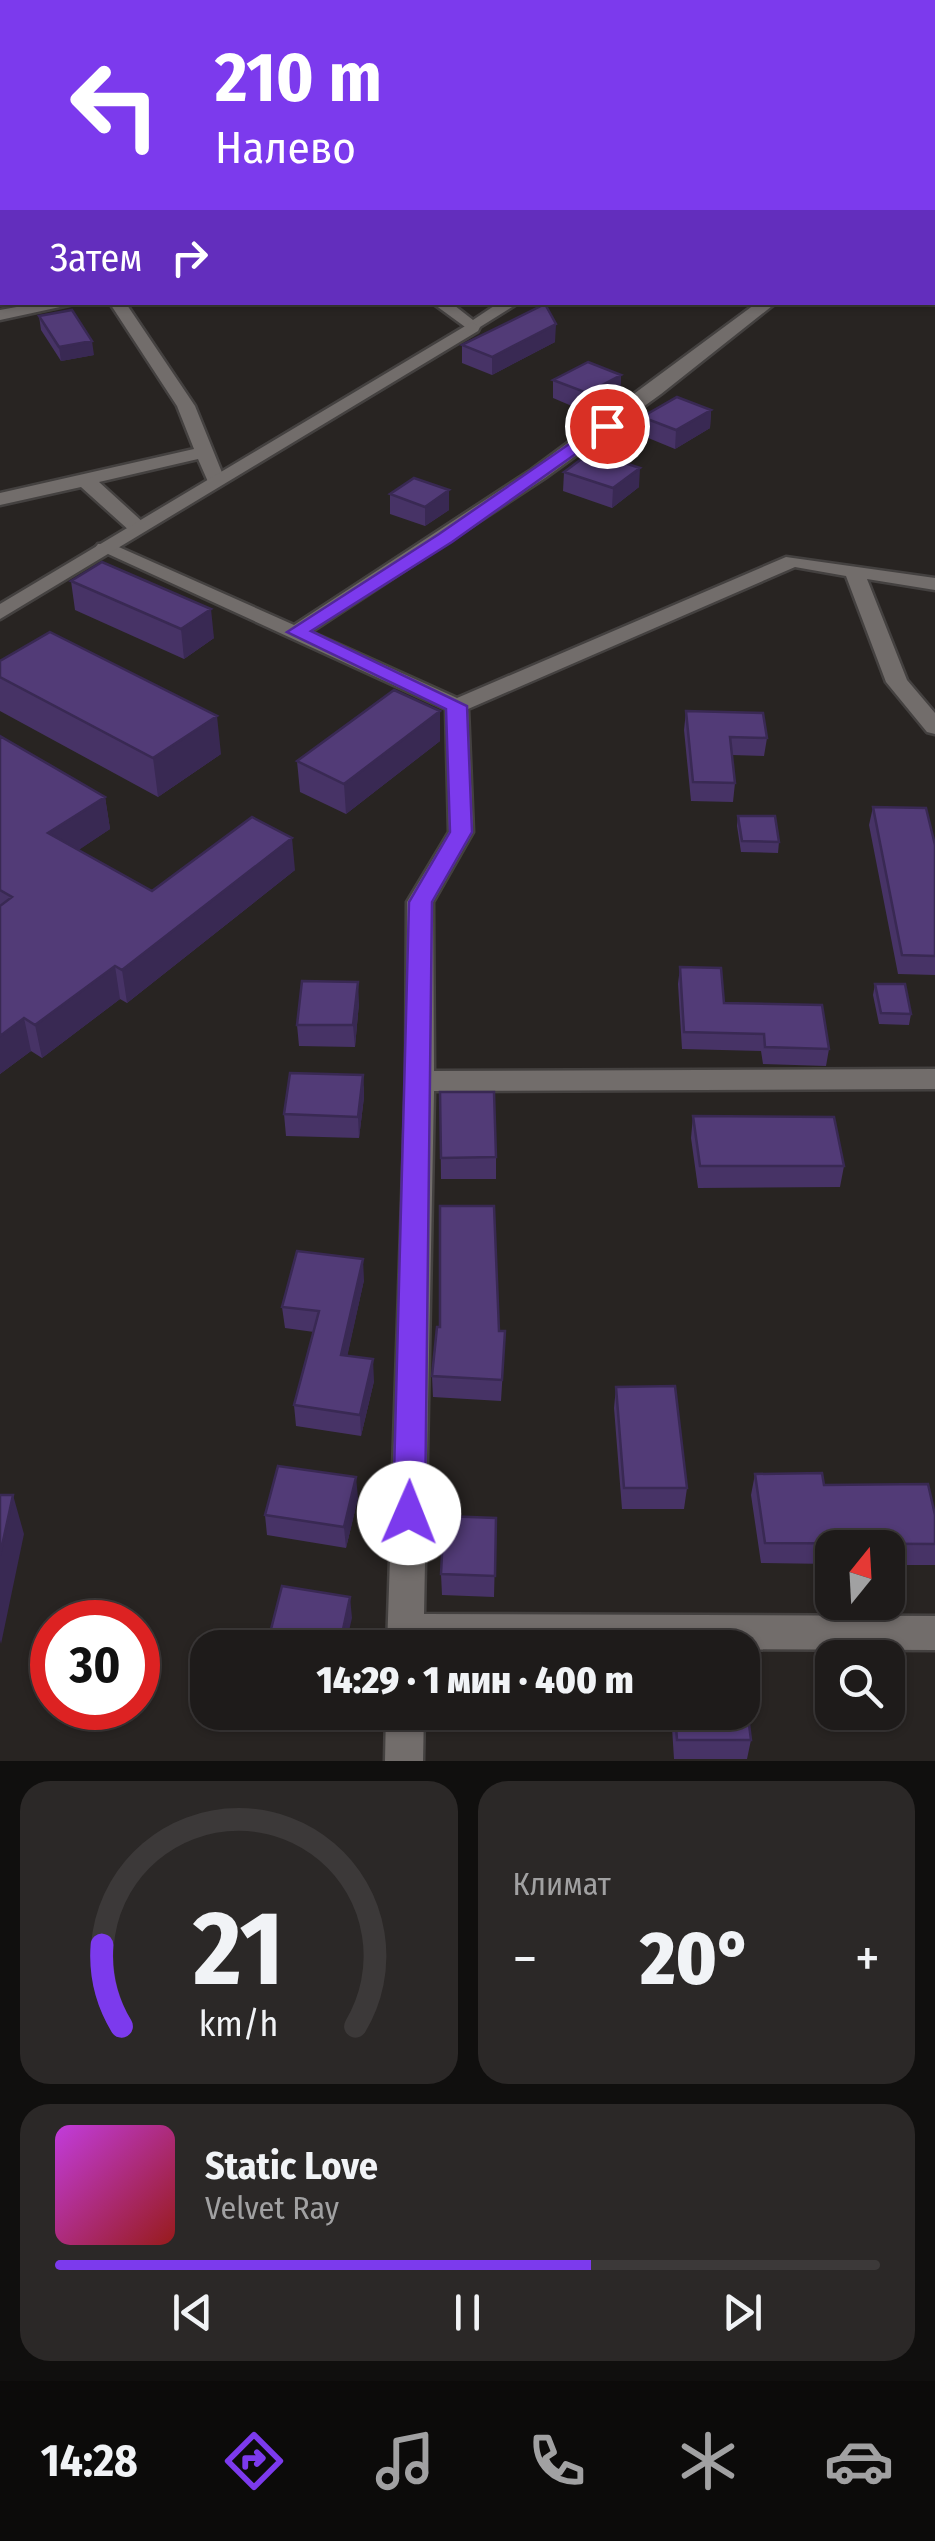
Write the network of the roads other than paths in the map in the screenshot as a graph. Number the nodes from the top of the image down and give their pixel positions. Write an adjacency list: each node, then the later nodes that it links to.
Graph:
1 (58, 305): 6 (street)
2 (119, 305): 8 (street)
3 (443, 305): 7 (street)
4 (507, 305): 7 (street)
5 (766, 305): 17 (street)
6 (0, 315)
7 (472, 327): 10 (street)
8 (204, 452): 9 (street); 10 (street)
9 (85, 480): 11 (street); 12 (street)
10 (216, 480): 12 (street)
11 (0, 500)
12 (138, 528): 13 (street)
13 (105, 548): 16 (street); 17 (street)
14 (854, 571): 15 (street); 18 (street); 19 (street)
15 (935, 584)
16 (0, 613)
17 (296, 632): 18 (street)
18 (456, 706): 21 (street)
19 (935, 727)
20 (935, 1079): 21 (street)
21 (420, 1081): 22 (street)
22 (406, 1630)
23 (935, 1633): 24 (street)
24 (760, 1635)
25 (405, 1730): 26 (street)
26 (404, 1761)

